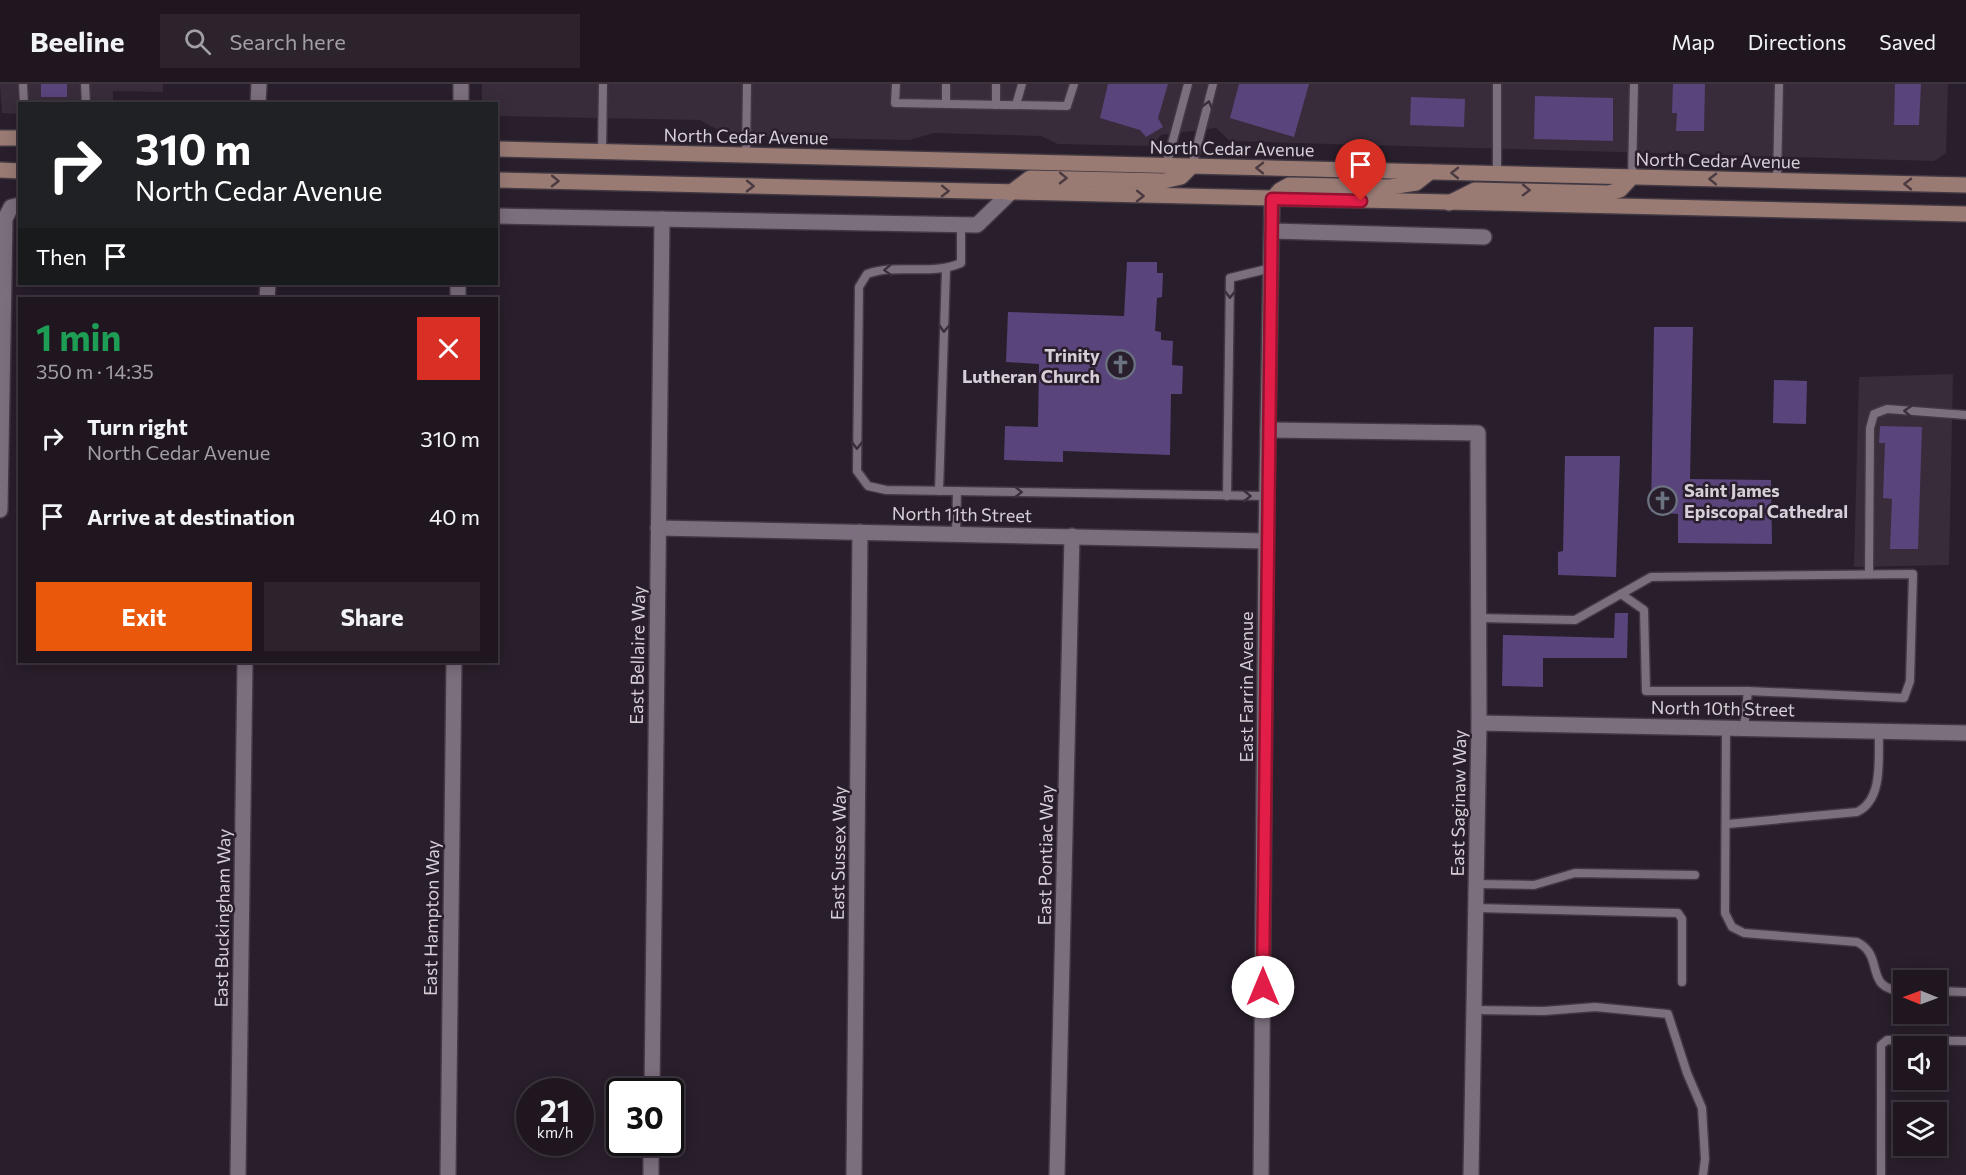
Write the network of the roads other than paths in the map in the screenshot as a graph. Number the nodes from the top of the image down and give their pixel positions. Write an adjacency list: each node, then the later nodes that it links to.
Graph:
1 (23, 84): 17 (lane)
2 (85, 84): 18 (lane)
3 (259, 84): 19 (street)
4 (461, 84): 20 (street)
5 (603, 84): 27 (lane)
6 (747, 84): 28 (lane)
7 (896, 84): 21 (lane)
8 (946, 84): 21 (lane)
9 (996, 84): 22 (lane)
10 (1022, 84): 23 (lane)
11 (1074, 84): 23 (lane)
12 (1188, 84): 29 (lane)
13 (1213, 84): 30 (lane, one-way to 13)
14 (1497, 84): 34 (lane)
15 (1634, 84): 35 (lane)
16 (1779, 84): 37 (lane)
17 (24, 102)
18 (86, 102)
19 (258, 102)
20 (461, 102)
21 (946, 104): 22 (lane)
22 (996, 105): 23 (lane)
23 (1016, 105)
24 (0, 138): 25 (main road)
25 (18, 138)
26 (498, 149): 27 (main road, North Cedar Avenue)
27 (602, 152): 28 (main road, North Cedar Avenue)
28 (746, 155): 29 (main road, North Cedar Avenue)
29 (1166, 166): 30 (main road, North Cedar Avenue)
30 (1192, 166): 33 (main road, North Cedar Avenue, one-way to 30); 39 (main road, one-way to 30)
31 (0, 170): 32 (main road)
32 (18, 171)
33 (1430, 172): 34 (main road, North Cedar Avenue, one-way to 33); 40 (main road)
34 (1497, 174): 35 (main road, North Cedar Avenue)
35 (1632, 177): 37 (main road, North Cedar Avenue, one-way to 35); 41 (main road, one-way to 35)
36 (498, 180): 39 (main road, one-way to 39)
37 (1777, 180): 38 (main road, North Cedar Avenue, one-way to 37)
38 (1966, 185)
39 (1010, 193): 40 (main road, one-way to 40); 46 (street)
40 (1272, 199): 41 (main road); 47 (street, East Farrin Avenue)
41 (1449, 203): 43 (main road)
42 (18, 205): 57 (street)
43 (1966, 214)
44 (498, 216): 45 (street)
45 (662, 219): 46 (street); 58 (street, East Bellaire Way)
46 (969, 225): 50 (lane)
47 (1272, 231): 48 (street); 49 (street, East Farrin Avenue)
48 (1484, 237)
49 (1271, 268): 52 (street, East Farrin Avenue); 55 (lane, one-way to 55)
50 (946, 269): 53 (lane, one-way to 53); 53 (lane, one-way to 53)
51 (1966, 415): 63 (lane, one-way to 63)
52 (1268, 430): 56 (street, East Farrin Avenue); 65 (street, East Saginaw Way)
53 (939, 491): 54 (lane)
54 (957, 491): 55 (lane, one-way to 55); 60 (lane)
55 (1227, 496): 56 (lane, one-way to 56)
56 (1267, 496): 62 (street, East Farrin Avenue)
57 (0, 510)
58 (658, 528): 59 (street, North 11th Street); 84 (street, East Bellaire Way)
59 (860, 532): 60 (street, North 11th Street); 89 (street, East Sussex Way)
60 (956, 534): 61 (street, North 11th Street)
61 (1072, 536): 62 (street, North 11th Street); 90 (street, East Pontiac Way)
62 (1266, 541): 91 (street, East Farrin Avenue)
63 (1869, 574): 64 (lane); 68 (lane)
64 (1622, 594): 65 (lane); 68 (lane)
65 (1479, 618): 69 (street, East Saginaw Way)
66 (245, 663): 86 (street, East Buckingham Way)
67 (454, 663): 87 (street, East Hampton Way)
68 (1748, 691): 71 (lane)
69 (1479, 723): 70 (street, North 10th Street); 76 (street, East Saginaw Way)
70 (1726, 728): 71 (street, North 10th Street); 74 (lane)
71 (1743, 728): 72 (street, North 10th Street)
72 (1879, 731): 73 (street, North 10th Street); 74 (lane)
73 (1966, 733)
74 (1728, 824): 79 (lane)
75 (1695, 875): 76 (lane)
76 (1476, 884): 77 (street, East Saginaw Way)
77 (1476, 908): 78 (lane); 82 (street, East Saginaw Way)
78 (1682, 982)
79 (1893, 989)
80 (1947, 991): 81 (lane)
81 (1966, 992)
82 (1474, 1010): 92 (street, East Saginaw Way); 93 (lane)
83 (1966, 1041): 94 (lane)
84 (652, 1078)
85 (651, 1156): 88 (street)
86 (238, 1175)
87 (448, 1175)
88 (651, 1175)
89 (854, 1175)
90 (1057, 1175)
91 (1261, 1175)
92 (1471, 1175)
93 (1703, 1175)
94 (1881, 1175)

